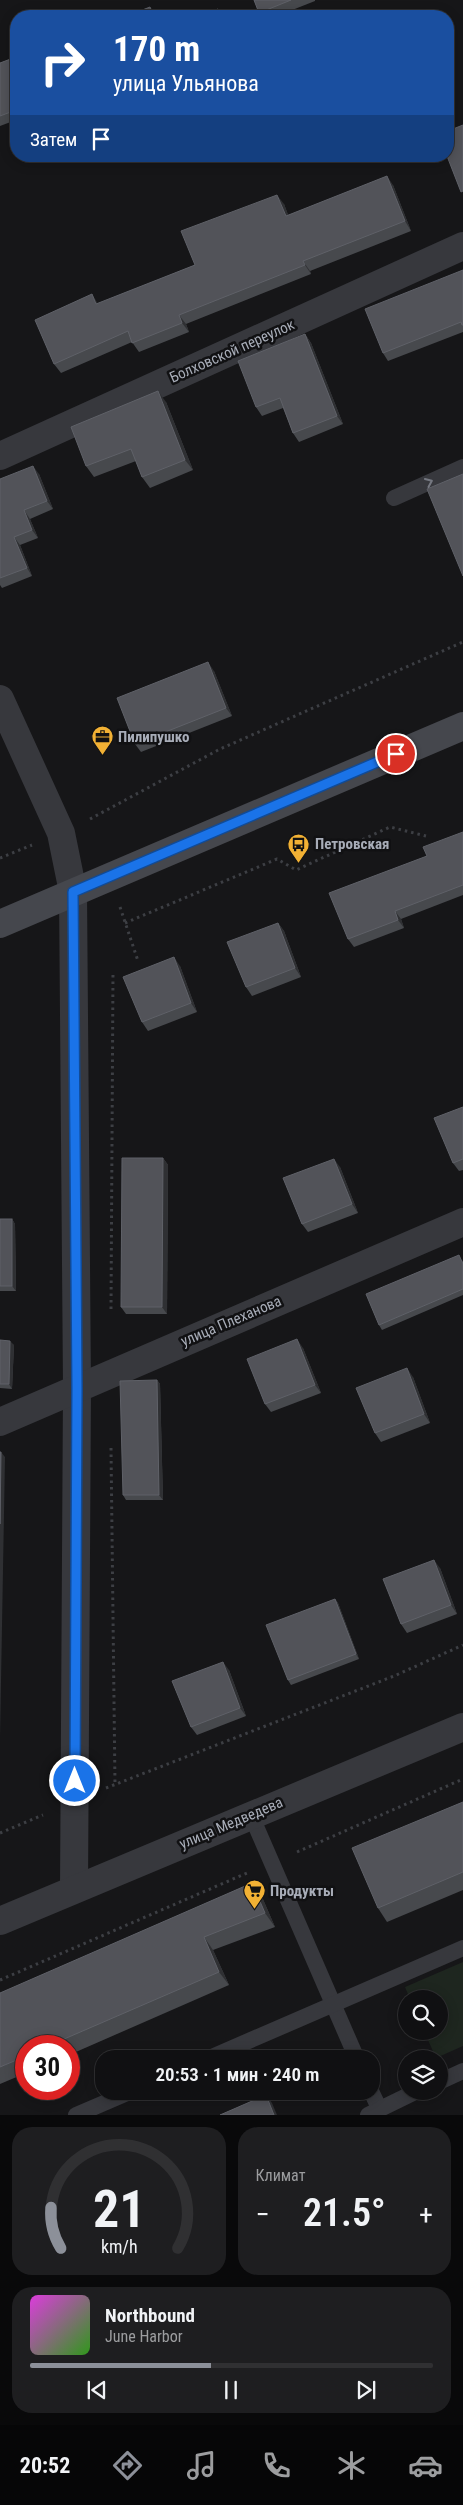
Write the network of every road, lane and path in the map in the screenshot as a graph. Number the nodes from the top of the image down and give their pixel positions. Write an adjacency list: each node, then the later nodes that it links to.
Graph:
1 (463, 246): 2 (street, Болховской переулок)
2 (0, 456)
3 (463, 467): 4 (lane, one-way to 3)
4 (394, 498)
5 (463, 642): 8 (path)
6 (0, 699): 8 (street)
7 (463, 726): 11 (main road)
8 (61, 833): 10 (path); 11 (street)
9 (426, 836): 12 (path)
10 (0, 858)
11 (73, 892): 13 (main road); 15 (street)
12 (125, 923)
13 (0, 924)
14 (463, 1222): 15 (street, улица Плеханова)
15 (77, 1388): 16 (street, улица Плеханова); 20 (street)
16 (0, 1422)
17 (463, 1645): 20 (path)
18 (463, 1726): 21 (street, улица Медведева)
19 (463, 1779): 23 (path)
20 (75, 1800): 22 (path); 24 (street)
21 (251, 1815): 23 (lane); 24 (street, улица Медведева)
22 (0, 1833)
23 (271, 1863): 27 (path); 28 (lane)
24 (74, 1889): 25 (street, улица Медведева)
25 (0, 1922)
26 (463, 1948): 28 (lane)
27 (0, 1980)
28 (332, 2005): 29 (lane); 30 (lane)
29 (228, 2050)
30 (353, 2050)
31 (463, 2071): 32 (lane)
32 (448, 2078)
33 (111, 2100): 36 (lane)
34 (398, 2100): 35 (lane)
35 (373, 2111)
36 (76, 2115)

